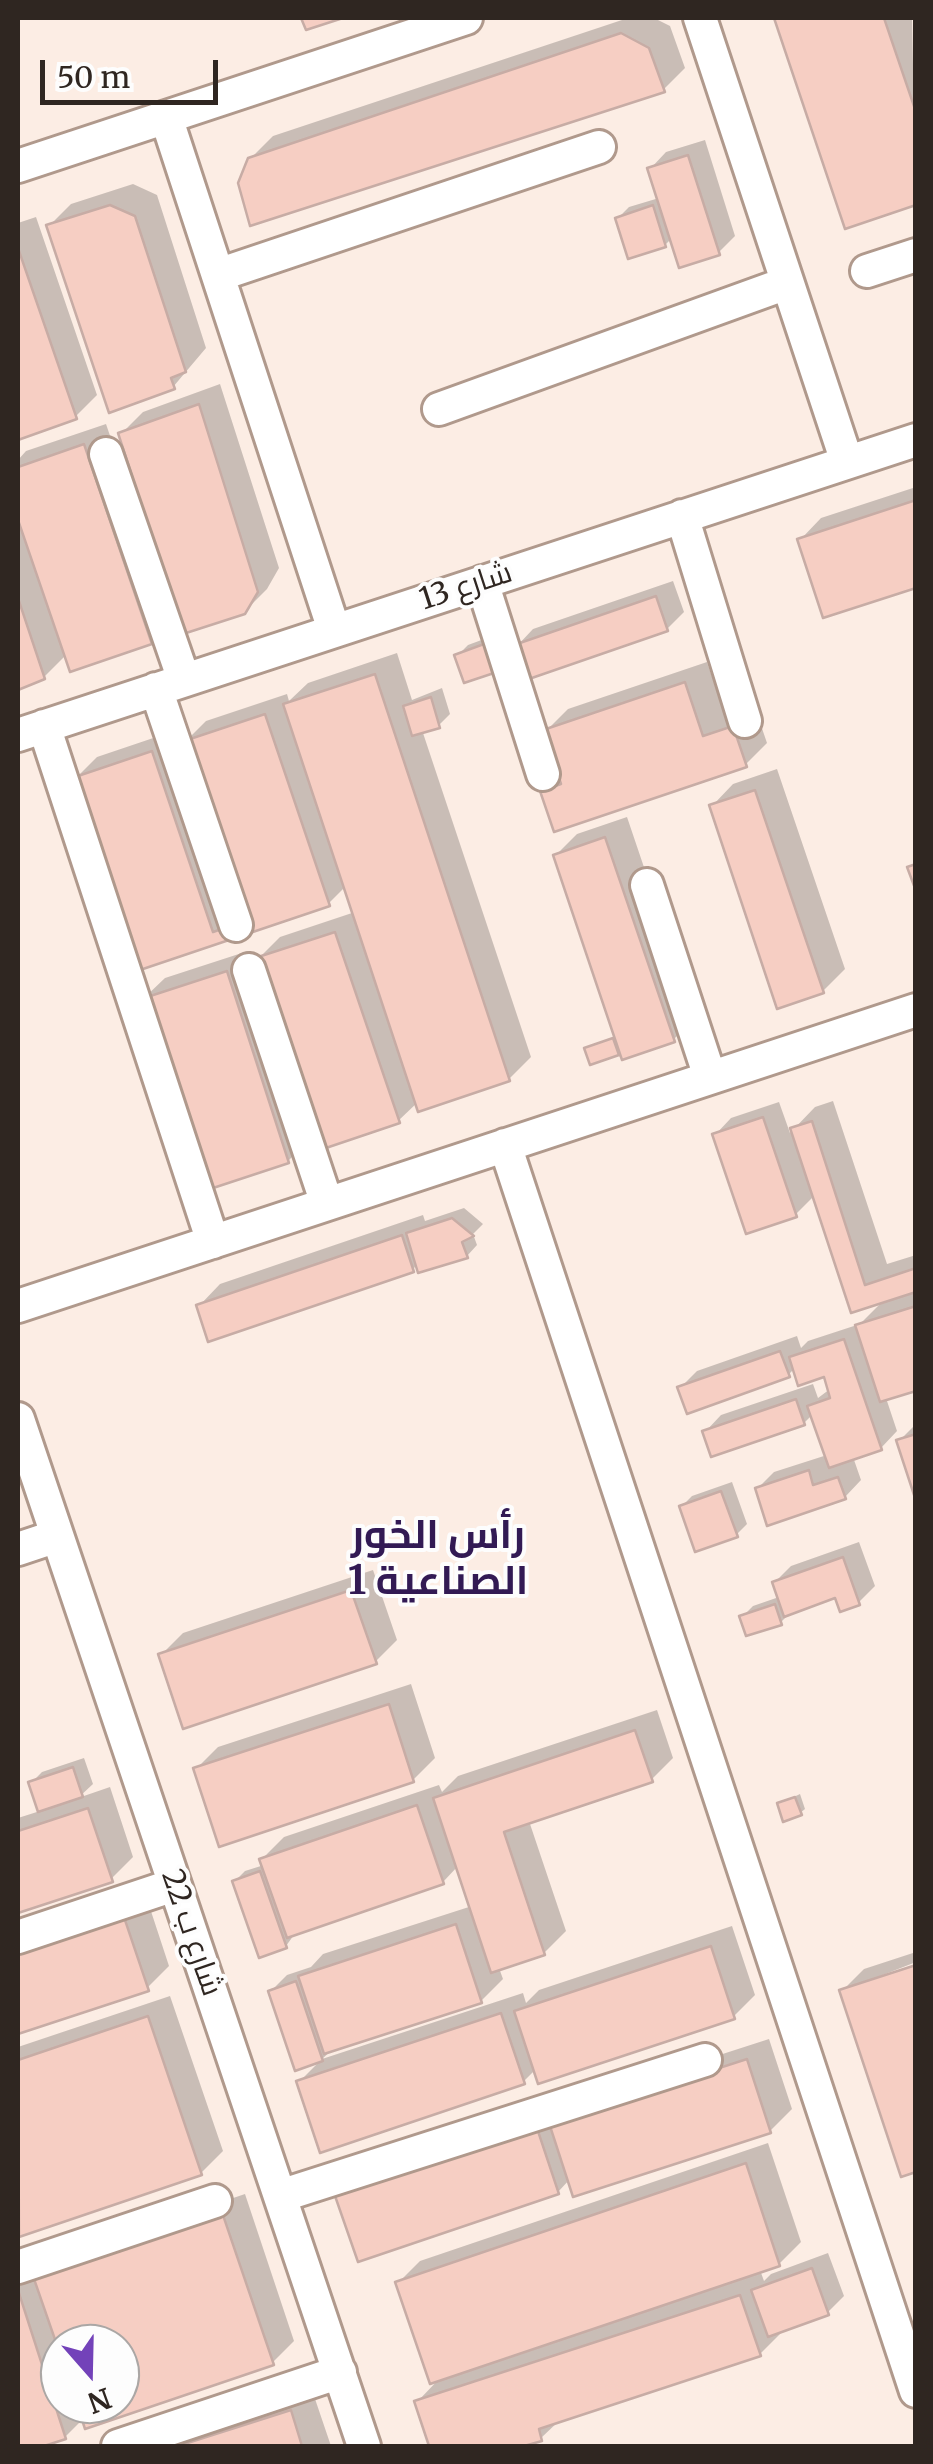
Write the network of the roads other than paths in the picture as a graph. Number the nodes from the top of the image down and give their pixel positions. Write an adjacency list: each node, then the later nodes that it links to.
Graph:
1 (466, 18): 3 (street)
2 (700, 18): 9 (street)
3 (166, 117): 5 (street); 8 (street)
4 (599, 148): 8 (street)
5 (18, 166)
6 (916, 255): 7 (street)
7 (867, 271)
8 (218, 275): 16 (street)
9 (787, 283): 10 (street); 13 (street)
10 (440, 410)
11 (916, 440): 13 (street, شارع 13)
12 (106, 454): 17 (street)
13 (847, 462): 14 (street, شارع 13)
14 (682, 516): 15 (street, شارع 13); 18 (street)
15 (482, 582): 16 (street, شارع 13); 20 (street)
16 (334, 630): 17 (street, شارع 13)
17 (170, 684): 19 (street, شارع 13); 22 (street)
18 (746, 722)
19 (31, 731): 28 (street)
20 (543, 774)
21 (647, 885): 25 (street)
22 (236, 925)
23 (249, 970): 27 (street)
24 (916, 1010): 25 (street)
25 (710, 1078): 26 (street)
26 (505, 1145): 27 (street); 40 (street)
27 (327, 1204): 28 (street)
28 (213, 1242): 29 (street)
29 (18, 1306)
30 (18, 1419): 31 (street, شارع ب 22)
31 (57, 1536): 32 (street); 33 (street, شارع ب 22)
32 (18, 1549)
33 (174, 1885): 34 (street); 36 (street, شارع ب 22)
34 (18, 1937)
35 (705, 2060): 36 (street)
36 (280, 2196): 39 (street, شارع ب 22)
37 (215, 2201): 38 (street)
38 (18, 2266)
39 (340, 2372): 41 (street); 42 (street, شارع ب 22)
40 (916, 2391)
41 (118, 2446)
42 (364, 2446)

